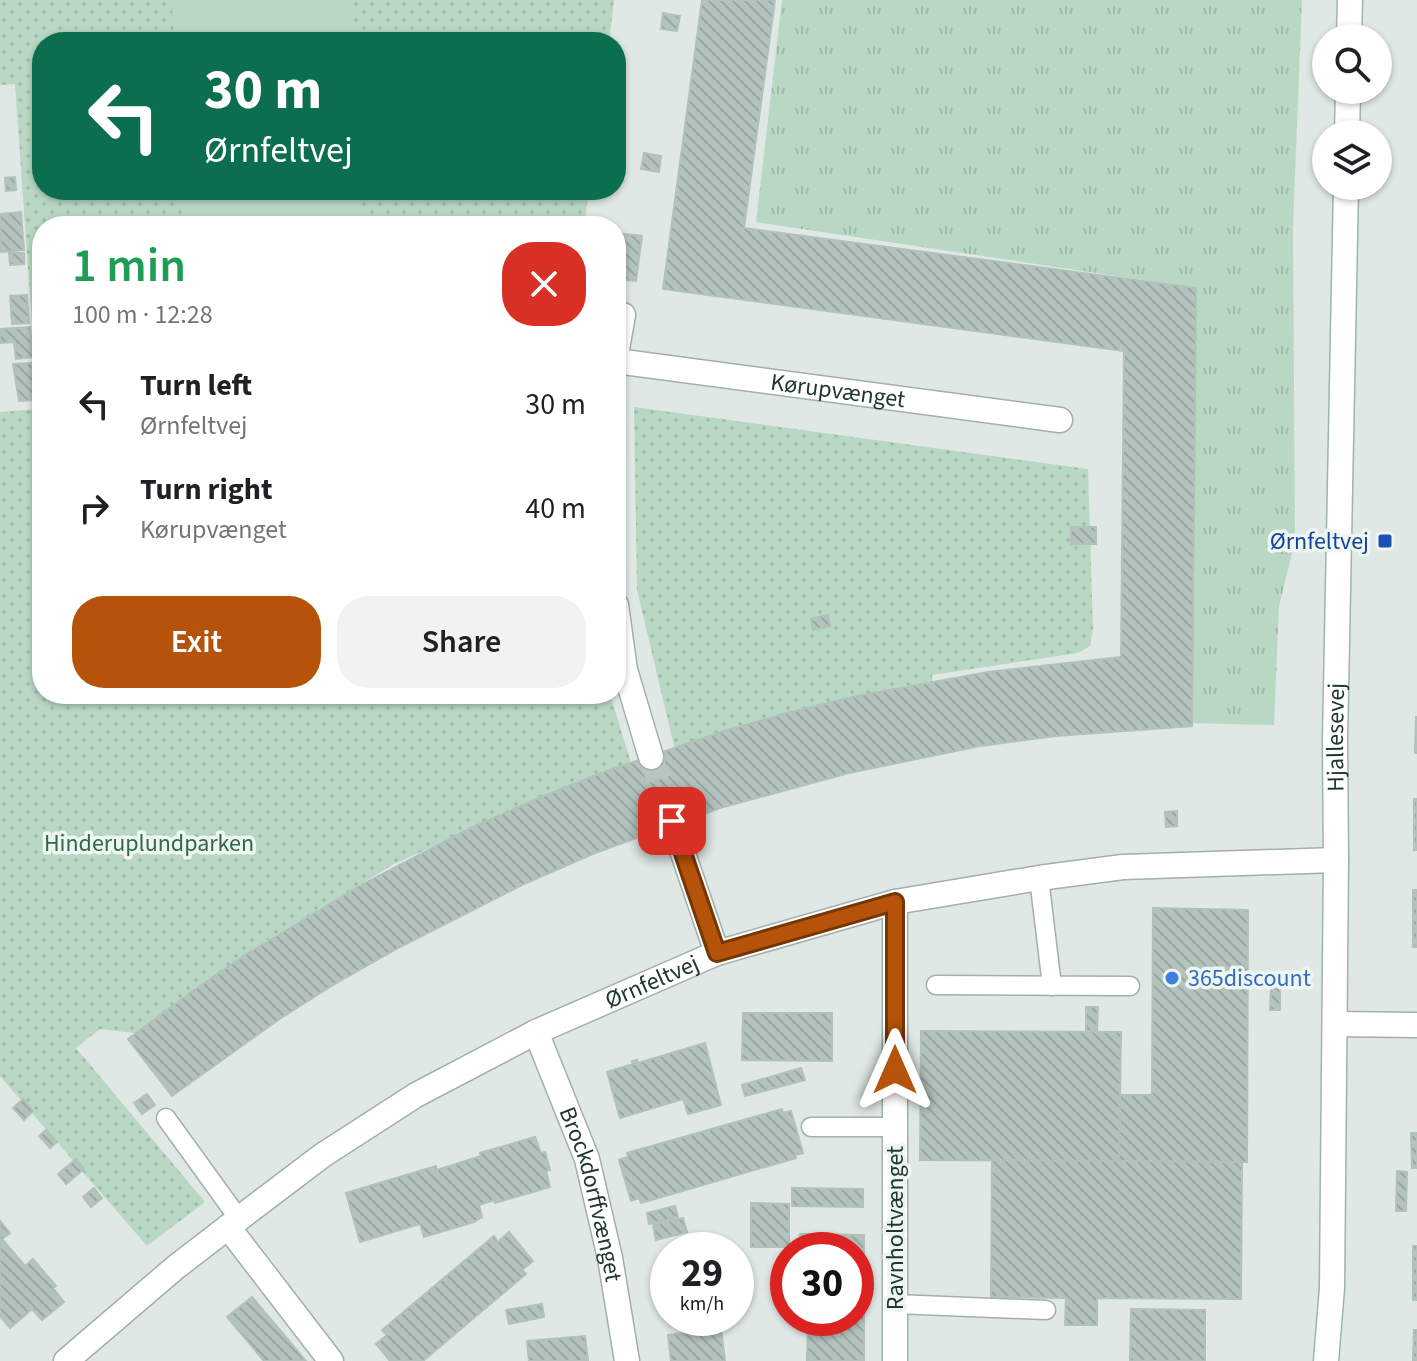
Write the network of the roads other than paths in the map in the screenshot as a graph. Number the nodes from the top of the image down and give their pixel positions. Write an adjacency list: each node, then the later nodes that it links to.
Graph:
1 (1350, 0): 2 (street)
2 (1349, 24)
3 (1346, 200): 9 (street, Hjallesevej)
4 (626, 362): 5 (street, Kørupvænget)
5 (1060, 420)
6 (626, 673): 7 (street)
7 (651, 757)
8 (672, 821): 12 (street)
9 (1336, 860): 10 (street, Ørnfeltvej); 16 (street, Hjallesevej)
10 (1039, 878): 11 (street, Ørnfeltvej); 14 (lane)
11 (895, 902): 12 (street, Ørnfeltvej); 21 (street, Ravnholtvænget)
12 (717, 953): 18 (street, Ørnfeltvej)
13 (936, 985): 14 (lane)
14 (1052, 986): 15 (lane)
15 (1130, 986)
16 (1335, 1024): 17 (street); 23 (street, Hjallesevej)
17 (1417, 1025)
18 (536, 1032): 22 (street, Ørnfeltvej); 28 (street, Brockdorffvænget)
19 (166, 1118): 22 (lane)
20 (811, 1127): 21 (lane)
21 (895, 1127): 24 (street, Ravnholtvænget)
22 (234, 1223): 26 (street, Ørnfeltvej); 27 (street)
23 (1332, 1288): 30 (street, Hjallesevej); 31 (street, Hjallesevej)
24 (895, 1304): 25 (lane); 29 (street, Ravnholtvænget)
25 (1046, 1310)
26 (66, 1361)
27 (331, 1361)
28 (627, 1361)
29 (895, 1361)
30 (1326, 1361)
31 (1337, 1361)

